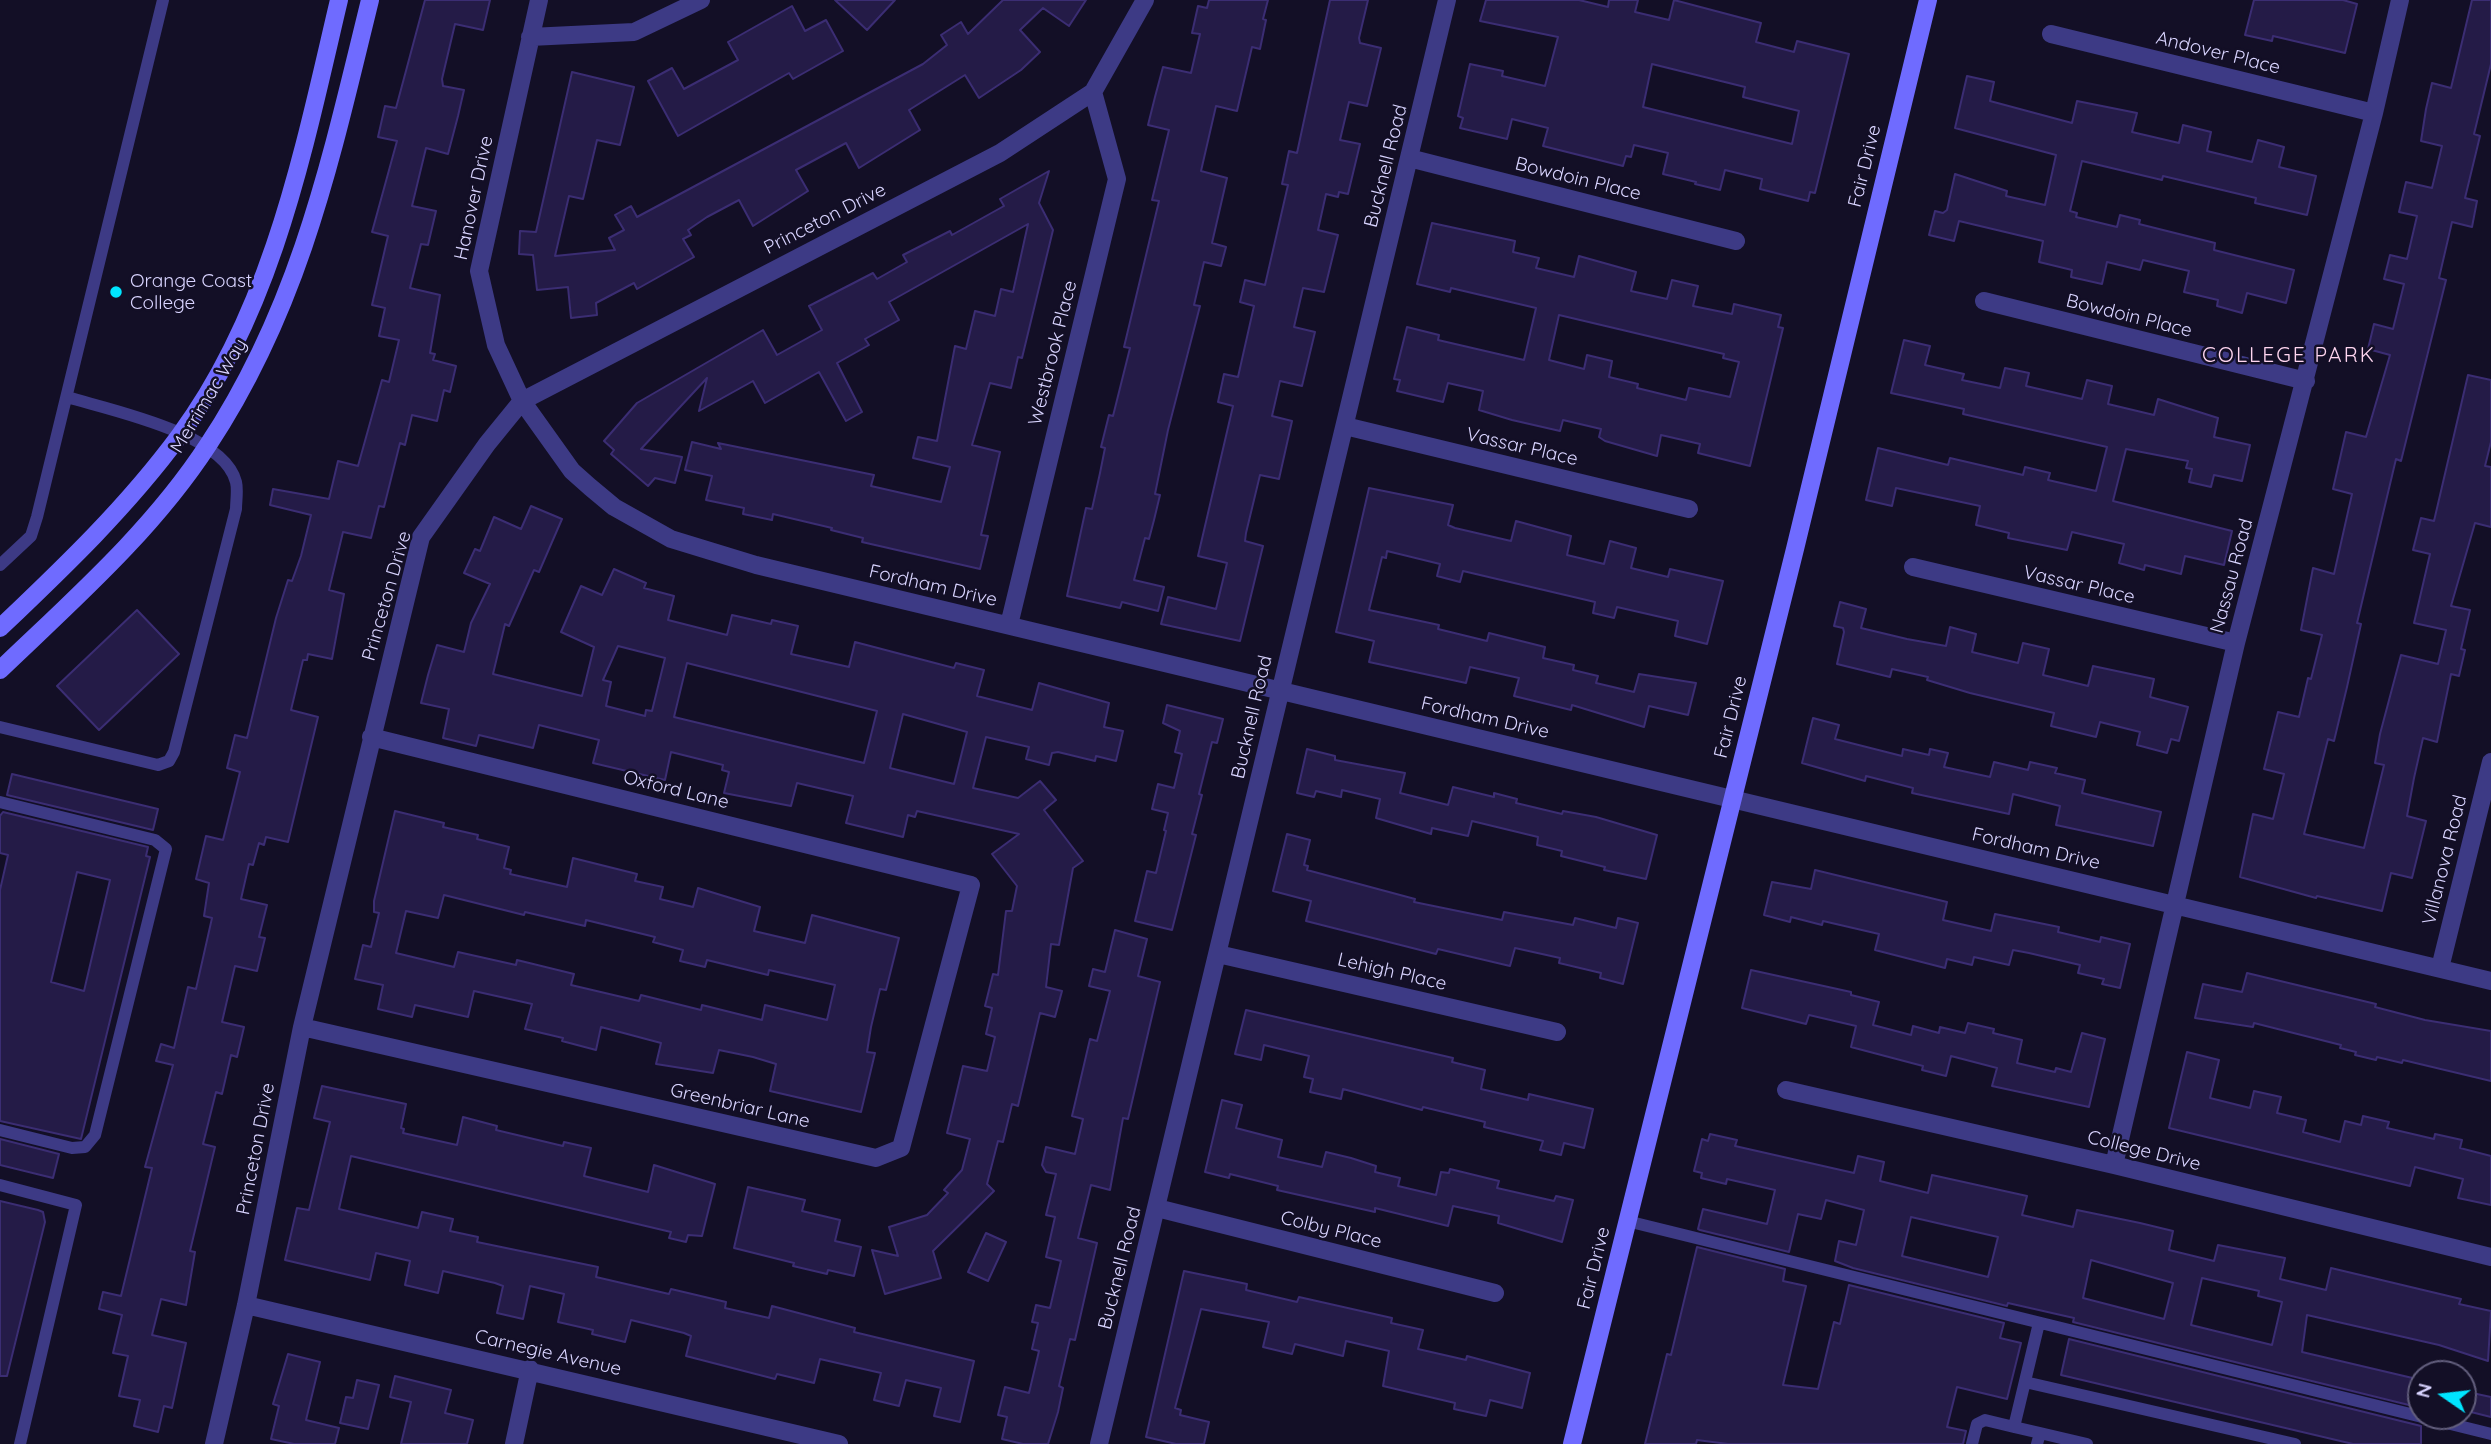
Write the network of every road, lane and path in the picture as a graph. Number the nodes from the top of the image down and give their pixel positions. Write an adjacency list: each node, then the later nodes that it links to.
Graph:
1 (163, 0): 18 (lane)
2 (339, 0): 21 (street, Merrimac Way)
3 (370, 0): 22 (street, Merrimac Way)
4 (539, 0): 11 (street, Hanover Drive)
5 (701, 0): 11 (street)
6 (1146, 0): 12 (street, Princeton Drive)
7 (1447, 0): 14 (street, Bucknell Road)
8 (1928, 0): 34 (street, Fair Drive)
9 (2400, 0): 13 (street, Nassau Road)
10 (2051, 34): 13 (street, Andover Place)
11 (530, 37): 19 (street, Hanover Drive)
12 (1093, 92): 19 (street, Princeton Drive); 26 (street, Westbrook Place)
13 (2374, 113): 17 (street, Nassau Road)
14 (1409, 158): 15 (street, Bowdoin Place); 20 (street, Bucknell Road)
15 (1736, 241)
16 (1984, 301): 17 (street, Bowdoin Place)
17 (2306, 381): 28 (street, Nassau Road)
18 (67, 397): 21 (lane); 24 (lane)
19 (522, 401): 26 (street, Fordham Drive); 32 (street, Princeton Drive)
20 (1345, 426): 23 (street, Vassar Place); 30 (street, Bucknell Road)
21 (182, 433): 22 (lane); 27 (street, Merrimac Way)
22 (208, 446): 29 (street, Merrimac Way); 31 (lane)
23 (1689, 509)
24 (0, 565)
25 (1913, 566): 28 (street, Vassar Place)
26 (1009, 625): 30 (street, Fordham Drive)
27 (0, 628)
28 (2236, 643): 37 (street, Nassau Road)
29 (0, 670)
30 (1279, 690): 34 (street, Fordham Drive); 38 (street, Bucknell Road)
31 (0, 727)
32 (371, 737): 36 (street, Oxford Lane); 41 (street, Princeton Drive)
33 (2491, 762): 39 (street, Villanova Road)
34 (1732, 798): 37 (street, Fordham Drive); 48 (street, Fair Drive)
35 (0, 802): 44 (lane)
36 (971, 885): 41 (street, Greenbriar Lane)
37 (2175, 903): 39 (street, Fordham Drive); 45 (street, Nassau Road)
38 (1218, 954): 42 (street, Lehigh Place); 47 (street, Bucknell Road)
39 (2440, 968): 40 (street, Fordham Drive)
40 (2491, 981)
41 (302, 1027): 51 (street, Princeton Drive)
42 (1557, 1032)
43 (1787, 1090): 45 (street, College Drive)
44 (0, 1130)
45 (2115, 1165): 49 (street, College Drive)
46 (0, 1185): 59 (lane)
47 (1157, 1208): 50 (street, Colby Place); 62 (street, Bucknell Road)
48 (1628, 1221): 52 (lane); 63 (street, Fair Drive)
49 (2491, 1257)
50 (1495, 1293)
51 (246, 1305): 53 (street, Carnegie Avenue); 60 (street, Princeton Drive)
52 (2039, 1323): 54 (lane); 56 (lane)
53 (530, 1369): 58 (street, Carnegie Avenue); 61 (street)
54 (2025, 1382): 55 (lane); 66 (lane)
55 (2014, 1427): 57 (lane); 64 (lane)
56 (2491, 1434)
57 (2039, 1438): 65 (lane)
58 (828, 1443)
59 (20, 1444)
60 (214, 1444)
61 (514, 1444)
62 (1099, 1444)
63 (1572, 1444)
64 (1972, 1444)
65 (2087, 1444)
66 (2295, 1444)

